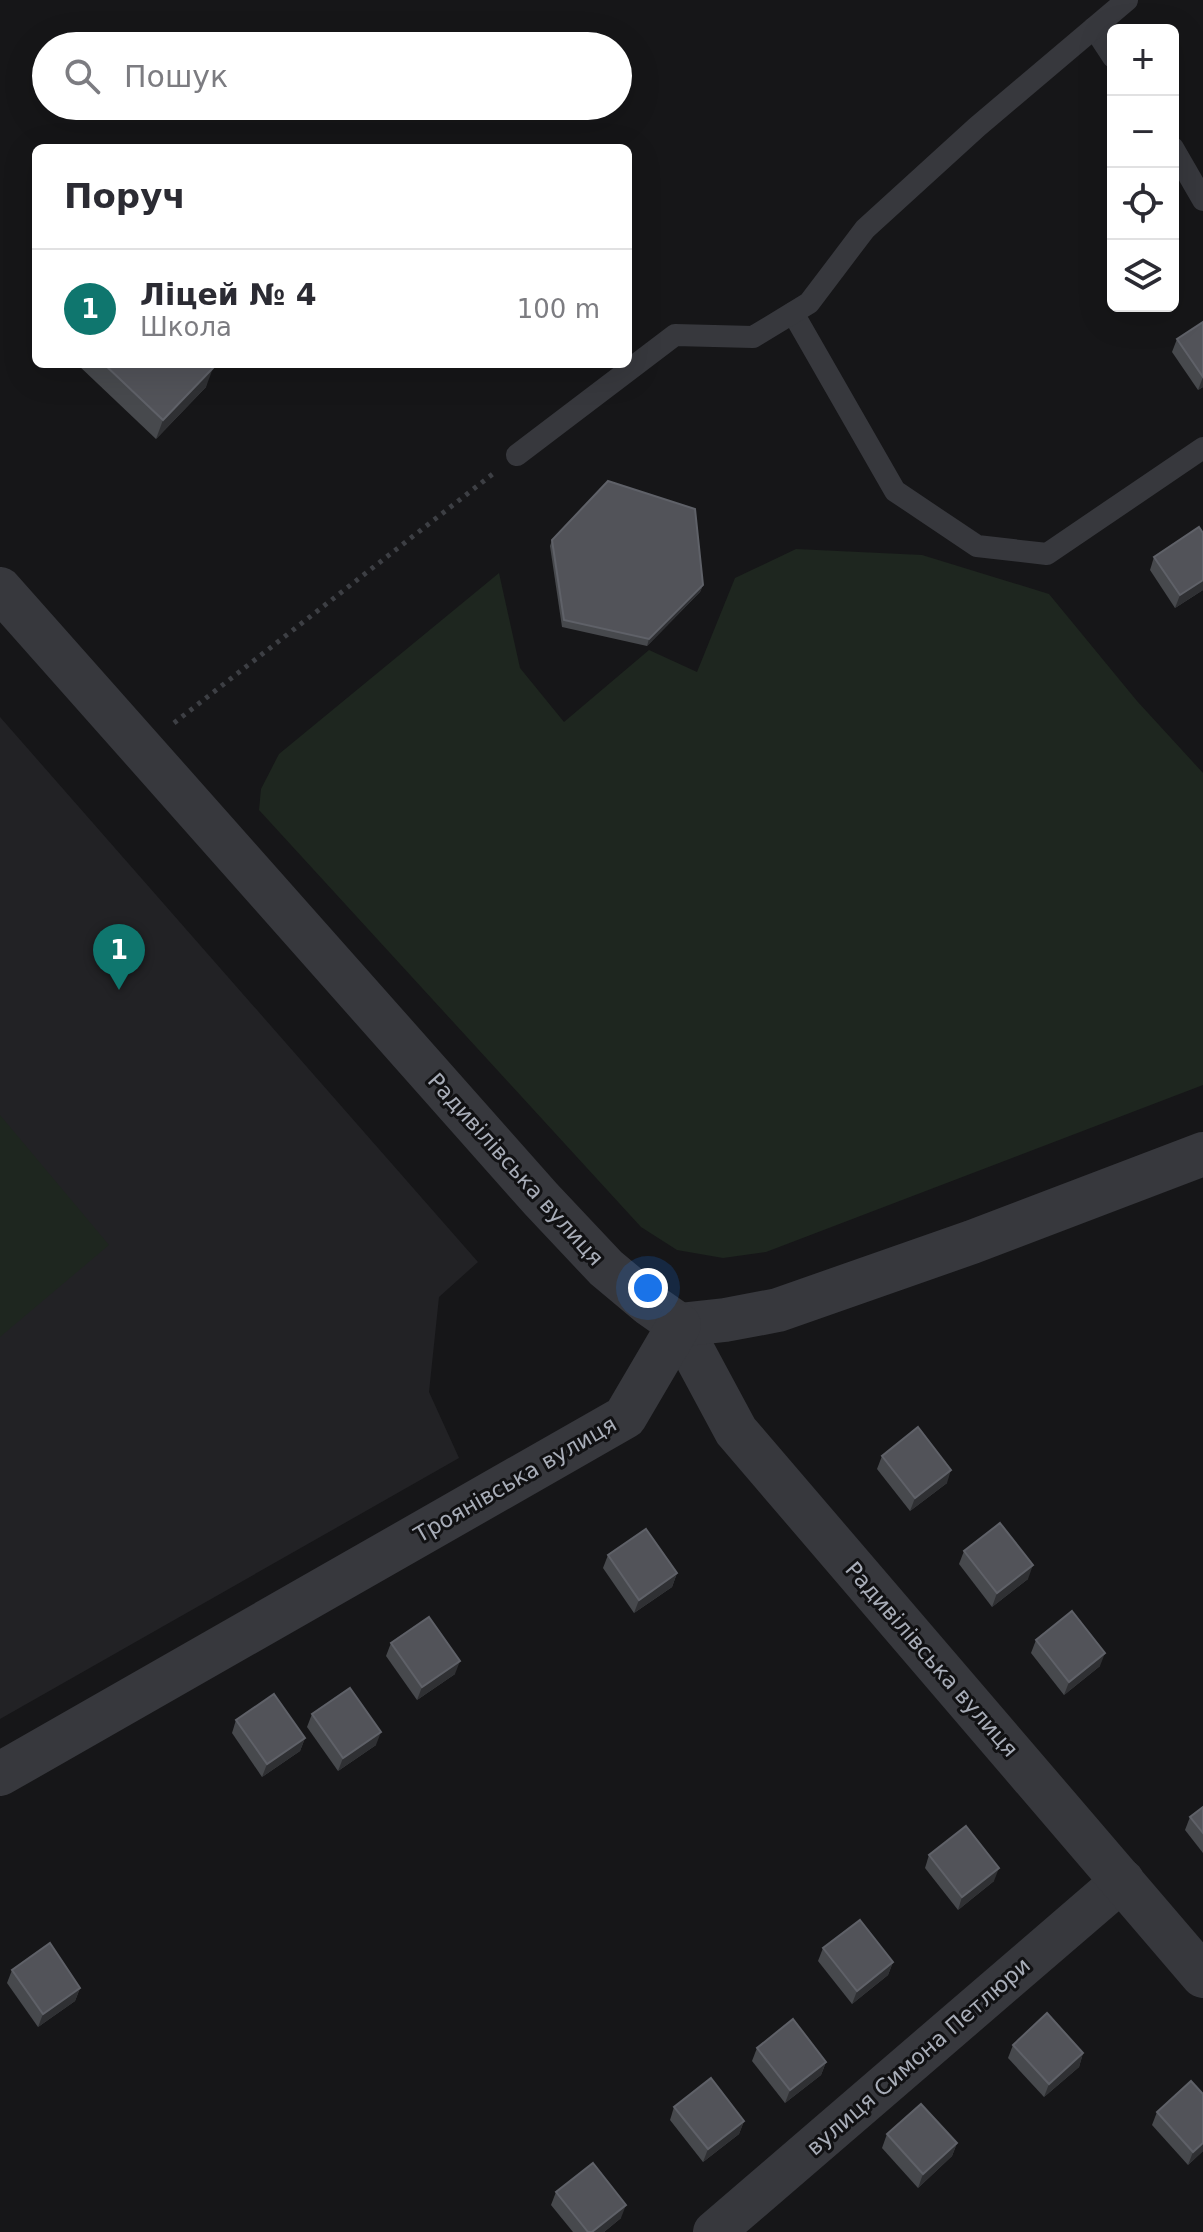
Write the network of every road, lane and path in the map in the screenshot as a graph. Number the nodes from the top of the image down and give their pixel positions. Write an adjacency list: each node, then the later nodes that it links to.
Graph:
1 (1127, 0): 2 (lane)
2 (1094, 28): 3 (lane); 6 (lane)
3 (1107, 48)
4 (1179, 158): 5 (lane)
5 (1203, 200)
6 (793, 313): 7 (lane); 9 (lane)
7 (632, 368)
8 (632, 368): 10 (lane)
9 (1203, 448)
10 (517, 455): 12 (path)
11 (0, 589): 12 (street, Радивілівська вулиця)
12 (142, 747): 14 (street, Радивілівська вулиця)
13 (1203, 1154): 14 (street)
14 (679, 1325): 15 (street, Троянівська вулиця); 16 (street, Радивілівська вулиця)
15 (0, 1774)
16 (1123, 1880): 17 (street, Радивілівська вулиця); 18 (street, вулиця Симона Петлюри)
17 (1203, 1976)
18 (714, 2232)

